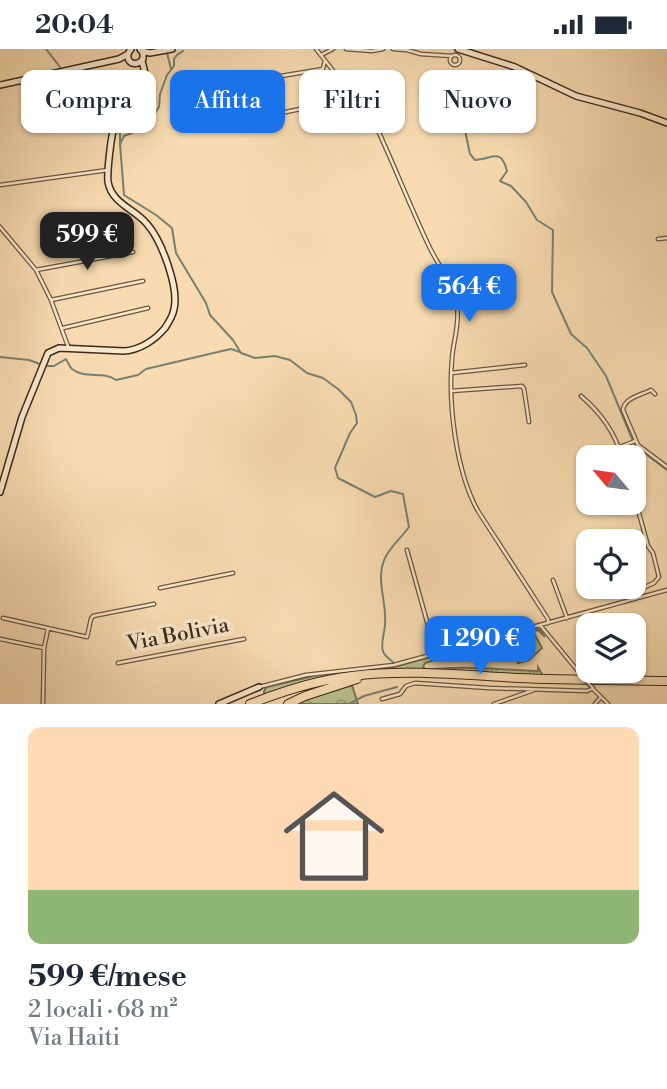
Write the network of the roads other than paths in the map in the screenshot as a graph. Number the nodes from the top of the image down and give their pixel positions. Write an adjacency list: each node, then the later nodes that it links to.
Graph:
1 (172, 49): 9 (street)
2 (316, 49): 10 (street)
3 (333, 49): 10 (street)
4 (346, 49): 5 (street)
5 (383, 49)
6 (393, 49): 11 (street)
7 (458, 49): 20 (street)
8 (141, 50): 9 (street); 13 (street)
9 (150, 53): 13 (street)
10 (321, 55): 14 (street)
11 (452, 56)
12 (131, 57): 13 (street); 15 (street); 18 (street)
13 (143, 60): 15 (street)
14 (325, 61): 16 (street); 34 (street)
15 (144, 69): 21 (street)
16 (323, 69): 17 (street); 19 (street)
17 (285, 75)
18 (0, 85)
19 (285, 112)
20 (667, 123)
21 (108, 170): 22 (street); 32 (street)
22 (0, 185)
23 (0, 227): 27 (street)
24 (667, 238): 25 (street)
25 (658, 239)
26 (133, 252): 27 (street)
27 (36, 270): 29 (street)
28 (143, 281): 29 (street)
29 (51, 300): 31 (street)
30 (148, 308): 31 (street)
31 (63, 328): 32 (street)
32 (69, 349): 43 (street)
33 (525, 365): 34 (street)
34 (451, 373): 35 (street)
35 (451, 391): 38 (street); 54 (street)
36 (655, 394): 39 (street)
37 (581, 396): 40 (street)
38 (529, 422)
39 (635, 441): 41 (street); 42 (street)
40 (619, 445)
41 (624, 445)
42 (667, 467)
43 (0, 492)
44 (639, 515): 50 (street)
45 (407, 551): 60 (street)
46 (233, 573): 48 (street)
47 (553, 580): 53 (street)
48 (160, 589)
49 (667, 590): 50 (street)
50 (631, 600): 53 (street)
51 (155, 604): 56 (street)
52 (3, 618): 56 (street)
53 (567, 618): 54 (street)
54 (548, 623): 55 (street)
55 (540, 625): 60 (street); 67 (street, bridge)
56 (48, 629): 59 (street)
57 (0, 639): 59 (street)
58 (244, 639): 61 (street, Via Bolivia)
59 (44, 648): 72 (street)
60 (436, 654): 66 (street)
61 (118, 663)
62 (397, 675): 63 (highway); 64 (highway); 65 (highway)
63 (357, 679): 65 (highway); 74 (highway)
64 (667, 683)
65 (315, 684): 71 (highway)
66 (259, 687): 73 (street)
67 (592, 687): 68 (street); 69 (street)
68 (537, 689): 70 (street); 75 (street)
69 (601, 697): 76 (street); 77 (street)
70 (382, 699)
71 (256, 703)
72 (43, 704)
73 (219, 704)
74 (288, 704)
75 (494, 704)
76 (595, 704)
77 (608, 704)

